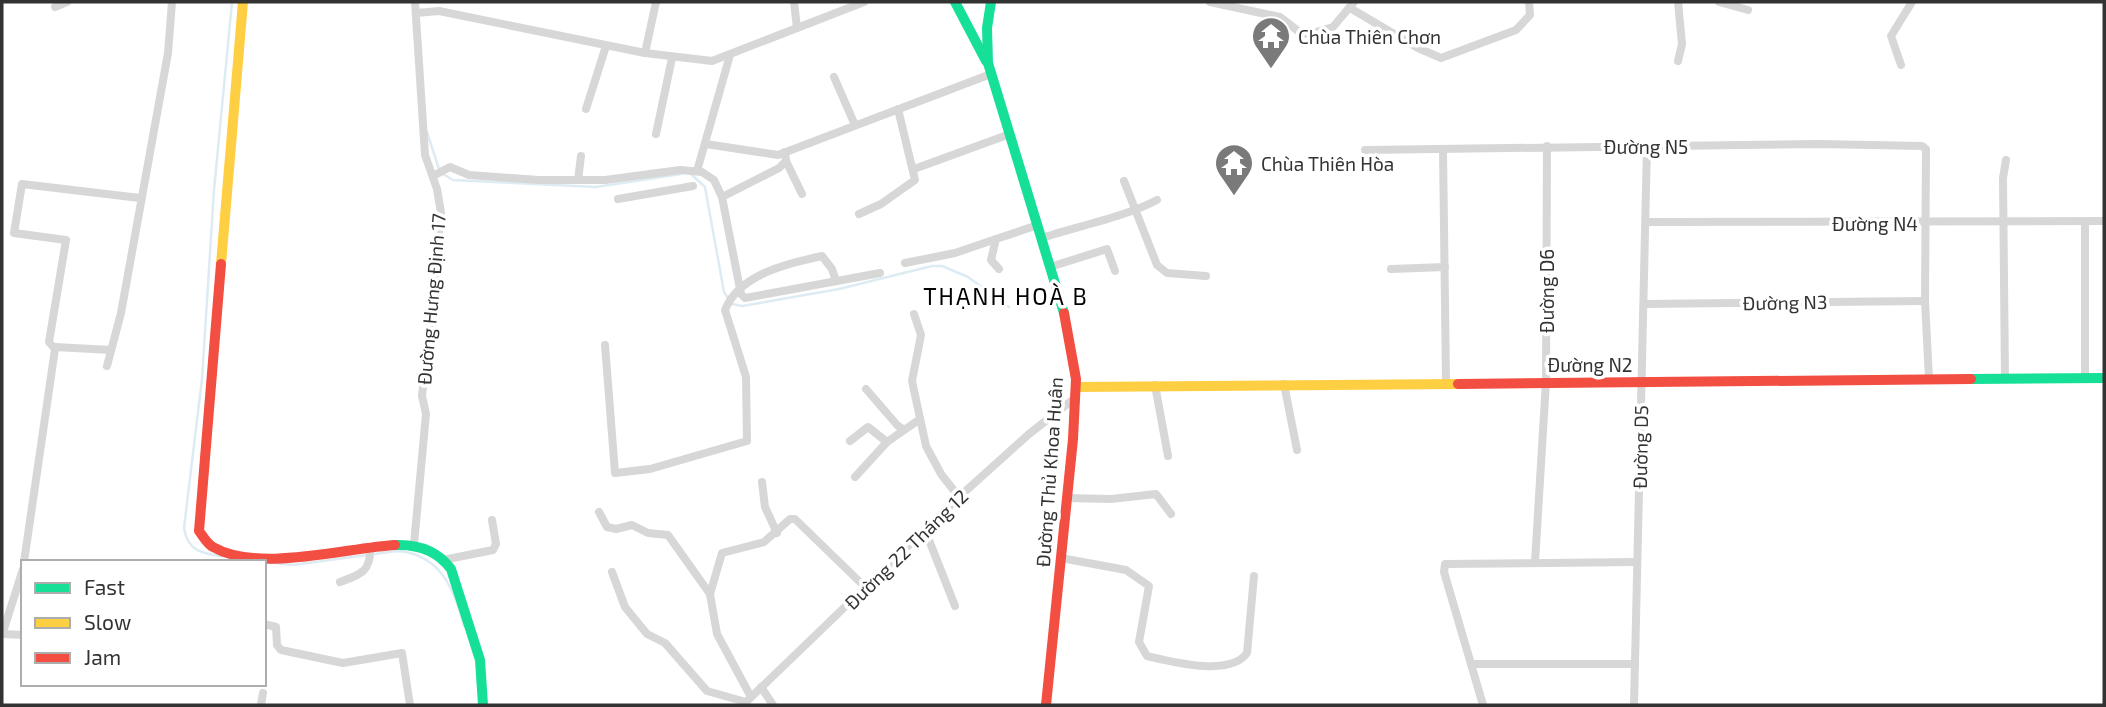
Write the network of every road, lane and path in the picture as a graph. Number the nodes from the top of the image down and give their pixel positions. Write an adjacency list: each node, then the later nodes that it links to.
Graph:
1 (67, 2): 16 (street)
2 (172, 2): 50 (street)
3 (243, 2): 107 (street)
4 (415, 2): 18 (street, Đường Hưng Định 17)
5 (656, 2): 21 (street)
6 (794, 2): 19 (street)
7 (864, 2): 19 (street)
8 (955, 2): 26 (street)
9 (991, 2): 26 (street, Đường Thủ Khoa Huân)
10 (1210, 2): 15 (street)
11 (1528, 2): 15 (street)
12 (1678, 2): 24 (street)
13 (1719, 2): 17 (street)
14 (1912, 2): 25 (street)
15 (1352, 5)
16 (54, 7)
17 (1748, 10)
18 (416, 13): 20 (street); 43 (street, Đường Hưng Định 17)
19 (797, 28): 22 (street)
20 (606, 46): 21 (street); 28 (street)
21 (645, 54): 23 (street)
22 (730, 55): 23 (street); 33 (street)
23 (672, 58): 31 (street)
24 (1678, 61)
25 (1901, 65)
26 (989, 68): 29 (street); 32 (street, Đường Thủ Khoa Huân)
27 (834, 76): 30 (street)
28 (586, 109)
29 (898, 109): 30 (street); 41 (street)
30 (855, 125): 39 (street)
31 (656, 134)
32 (1010, 134): 41 (street); 60 (street, Đường Thủ Khoa Huân)
33 (706, 144): 39 (street); 42 (street)
34 (1547, 146): 35 (street, Đường N5); 36 (street, Đường N5); 86 (street, Đường D6)
35 (1647, 146): 55 (street, Đường D5); 58 (street, Đường N5)
36 (1443, 149): 37 (street, Đường N5); 65 (street)
37 (1365, 150)
38 (581, 156): 45 (street)
39 (786, 157): 48 (street); 49 (street)
40 (2006, 160): 59 (street)
41 (914, 169): 54 (street)
42 (697, 171): 44 (street); 49 (street)
43 (433, 176): 45 (street); 106 (street, Đường Hưng Định 17)
44 (680, 177): 45 (street); 47 (street); 51 (street)
45 (578, 180)
46 (1124, 181): 53 (street)
47 (693, 186)
48 (802, 194)
49 (722, 197): 72 (street)
50 (140, 198): 77 (street); 78 (street)
51 (618, 198)
52 (1157, 200): 53 (street)
53 (1134, 212): 61 (street); 70 (street)
54 (859, 214)
55 (1646, 222): 58 (street, Đường N4); 74 (street, Đường D5)
56 (2085, 222): 57 (street, Đường N4); 59 (street, Đường N4); 80 (street)
57 (2104, 222)
58 (1928, 223): 59 (street, Đường N4); 73 (street)
59 (2004, 223): 83 (street)
60 (1038, 225): 61 (street, Đường Thủ Khoa Huân); 62 (street)
61 (1042, 238): 64 (street, Đường Thủ Khoa Huân)
62 (996, 239): 63 (street); 66 (street)
63 (905, 263)
64 (1050, 267): 68 (street); 90 (street, Đường Thủ Khoa Huân)
65 (1445, 267): 67 (street); 85 (street)
66 (999, 269)
67 (1391, 269)
68 (1115, 271)
69 (880, 273): 71 (street)
70 (1206, 276)
71 (836, 281): 72 (street); 72 (street)
72 (740, 285): 76 (street)
73 (1925, 301): 74 (street, Đường N3); 82 (street)
74 (1644, 304): 84 (street, Đường D5)
75 (914, 314): 91 (street)
76 (605, 345)
77 (55, 346): 78 (street); 109 (street)
78 (111, 350): 79 (street)
79 (107, 366)
80 (2085, 378): 81 (street, Đường N2); 83 (street, Đường N2)
81 (2104, 378)
82 (1929, 379): 83 (street, Đường N2); 84 (street, Đường N2)
83 (2005, 379)
84 (1642, 381): 86 (street, Đường N2); 112 (street, Đường D5)
85 (1446, 382): 86 (street, Đường N2); 87 (street, Đường N2)
86 (1546, 382): 111 (street, Đường D6)
87 (1284, 384): 88 (street, Đường N2); 95 (street)
88 (1155, 385): 90 (street, Đường N2); 96 (street)
89 (866, 389): 92 (street)
90 (1075, 392): 99 (street, Đường 22 Tháng 12); 100 (street, Đường Thủ Khoa Huân)
91 (920, 419): 92 (street); 99 (street)
92 (903, 429): 94 (street)
93 (850, 440): 94 (street)
94 (887, 442): 97 (street)
95 (1297, 450)
96 (1168, 456)
97 (855, 477)
98 (762, 482): 105 (street)
99 (960, 497): 104 (street, Đường 22 Tháng 12)
100 (1067, 498): 102 (street); 108 (street, Đường Thủ Khoa Huân)
101 (599, 512): 118 (street)
102 (1171, 514)
103 (492, 520): 110 (street)
104 (925, 530): 117 (street, Đường 22 Tháng 12); 119 (street)
105 (777, 533): 117 (street); 118 (street)
106 (414, 544): 107 (street); 110 (street)
107 (370, 554): 116 (street)
108 (1061, 558): 115 (street); 132 (street, Đường Thủ Khoa Huân)
109 (24, 560)
110 (443, 560): 130 (street)
111 (1535, 562): 112 (street); 123 (street)
112 (1637, 562): 124 (street, Đường D5)
113 (612, 572): 127 (street)
114 (21, 575): 121 (street)
115 (1254, 576)
116 (340, 582)
117 (865, 587): 125 (street, Đường 22 Tháng 12)
118 (710, 594): 127 (street)
119 (955, 606)
120 (266, 624): 129 (street)
121 (2, 633): 122 (street)
122 (21, 635)
123 (1471, 664): 124 (street); 133 (street)
124 (1635, 664): 134 (street, Đường D5)
125 (761, 687): 127 (street, Đường 22 Tháng 12); 131 (street)
126 (263, 693): 128 (street)
127 (747, 701)
128 (261, 705)
129 (410, 705)
130 (483, 705)
131 (773, 705)
132 (1046, 705)
133 (1483, 705)
134 (1634, 705)

